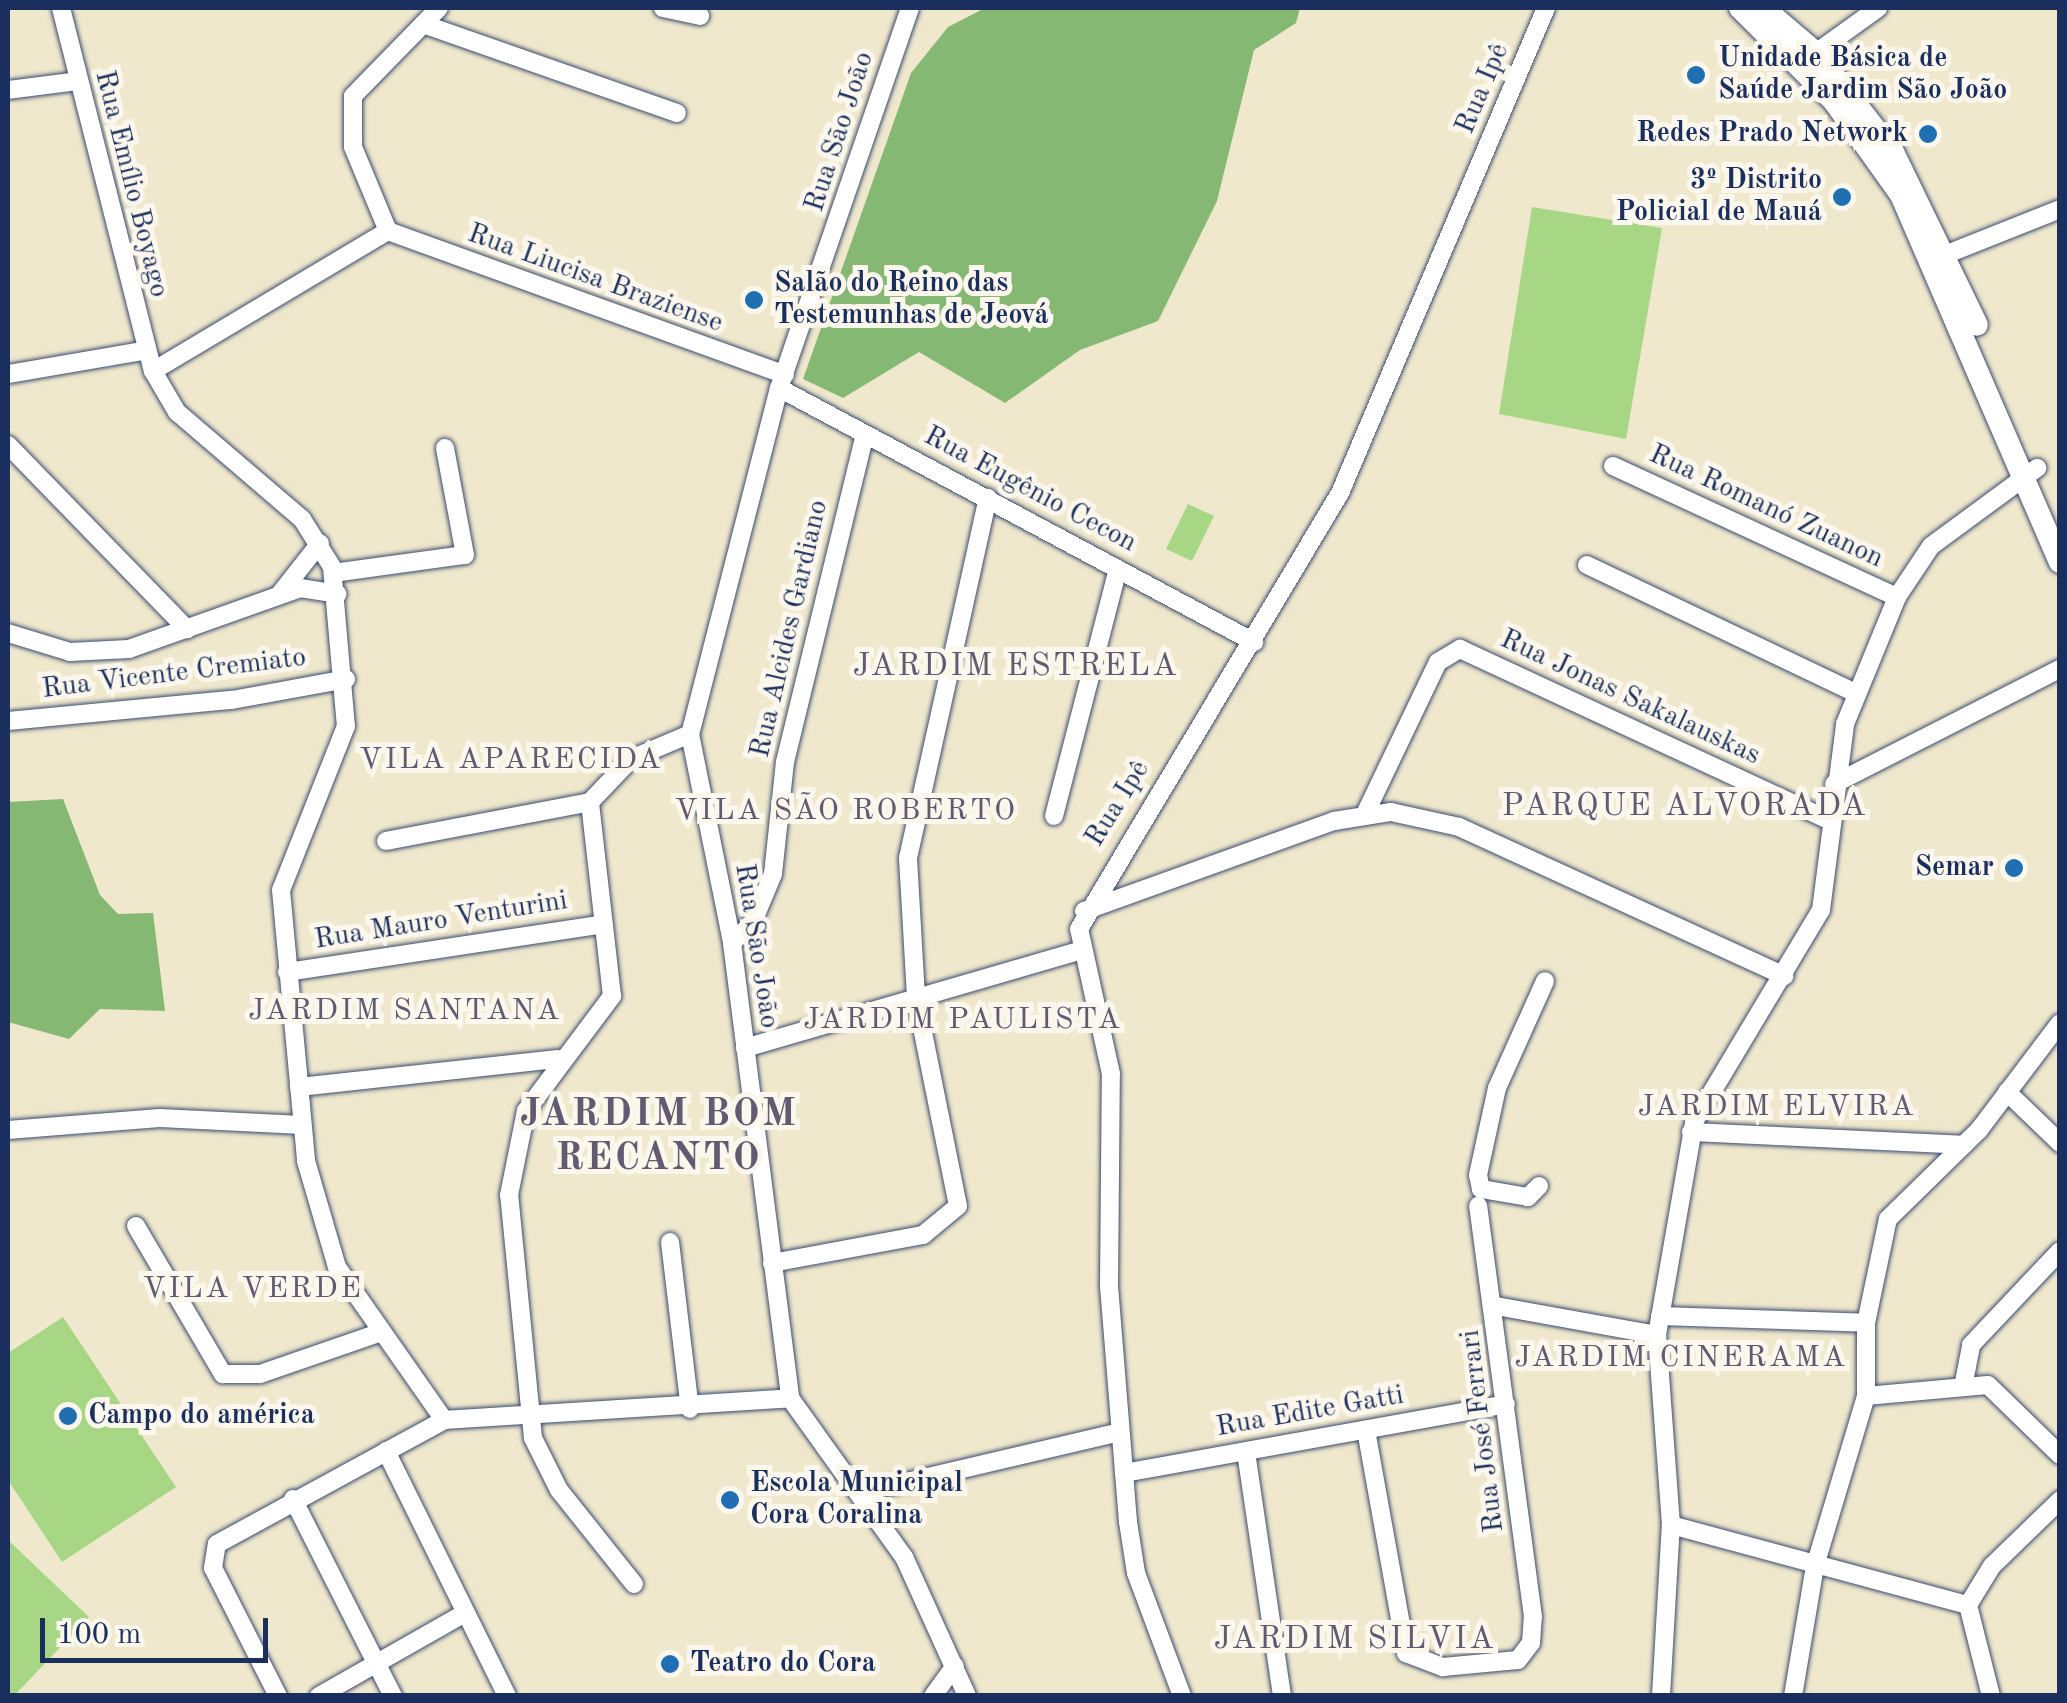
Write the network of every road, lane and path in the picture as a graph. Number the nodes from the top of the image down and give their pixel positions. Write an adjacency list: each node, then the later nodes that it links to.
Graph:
1 (62, 8): 12 (street, Rua Emílio Boyago)
2 (439, 8): 10 (street)
3 (663, 8): 9 (street)
4 (910, 8): 21 (street, Rua São João)
5 (1546, 8): 39 (street, Rua Ipê)
6 (1740, 8): 11 (main road)
7 (1762, 8): 11 (main road)
8 (1878, 8): 11 (street)
9 (700, 16)
10 (422, 24): 14 (street); 16 (street)
11 (1809, 58): 17 (main road); 26 (main road)
12 (78, 81): 13 (street); 18 (street, Rua Emílio Boyago)
13 (8, 90)
14 (677, 113)
15 (2060, 209): 17 (street)
16 (388, 230): 19 (street); 21 (street, Rua Liucisa Braziense)
17 (1947, 254): 26 (main road)
18 (143, 352): 19 (street, Rua Emílio Boyago); 20 (street)
19 (152, 371): 29 (street, Rua Emílio Boyago)
20 (8, 374)
21 (782, 381): 22 (street, Rua Eugênio Cecon); 44 (street, Rua São João)
22 (865, 435): 27 (street, Rua Eugênio Cecon); 53 (street, Rua Alcides Gardiano)
23 (8, 446): 37 (street)
24 (445, 448): 33 (street)
25 (1613, 466): 36 (street, Rua Romanó Zuanon)
26 (2032, 472): 28 (main road); 30 (main road); 36 (street)
27 (988, 498): 32 (street, Rua Eugênio Cecon); 58 (street)
28 (2060, 522)
29 (320, 543): 33 (street, Rua Emílio Boyago); 35 (street)
30 (2060, 562)
31 (1587, 565): 42 (street)
32 (1118, 569): 39 (street, Rua Eugênio Cecon); 48 (street)
33 (334, 573): 34 (street, Rua Emílio Boyago)
34 (338, 594): 35 (street); 41 (street, Rua Emílio Boyago)
35 (278, 595): 37 (street)
36 (1897, 597): 42 (street)
37 (187, 630): 38 (street)
38 (8, 633)
39 (1254, 642): 51 (street, Rua Ipê)
40 (2060, 669): 45 (street)
41 (346, 678): 43 (street, Rua Vicente Cremiato); 55 (street, Rua Emílio Boyago)
42 (1856, 694): 45 (street)
43 (8, 721)
44 (690, 734): 46 (street); 53 (street, Rua São João)
45 (1834, 784): 49 (street)
46 (590, 802): 50 (street); 52 (street)
47 (1366, 812): 49 (street, Rua Jonas Sakalauskas); 51 (street); 56 (street)
48 (1054, 816)
49 (1831, 821): 56 (street)
50 (386, 841)
51 (1084, 911): 54 (street, Rua Ipê)
52 (603, 924): 55 (street, Rua Mauro Venturini); 61 (street)
53 (732, 943): 60 (street, Rua São João)
54 (1078, 951): 58 (street); 88 (street, Rua Ipê)
55 (287, 972): 62 (street, Rua Emílio Boyago)
56 (1784, 976): 66 (street)
57 (1545, 981): 69 (street)
58 (916, 997): 60 (street); 74 (street)
59 (2060, 1023): 63 (street)
60 (745, 1048): 74 (street, Rua São João)
61 (558, 1059): 62 (street); 86 (street)
62 (299, 1087): 64 (street, Rua Emílio Boyago)
63 (2007, 1092): 67 (street); 68 (street)
64 (302, 1125): 65 (street); 78 (street, Rua Emílio Boyago)
65 (8, 1130)
66 (1691, 1132): 68 (street); 76 (street)
67 (2060, 1143)
68 (1964, 1145): 77 (street)
69 (1539, 1186)
70 (1478, 1206): 75 (street, Rua José Ferrari)
71 (136, 1226): 78 (street)
72 (670, 1242): 84 (street)
73 (2060, 1251): 80 (street)
74 (772, 1264): 82 (street, Rua São João)
75 (1496, 1306): 79 (street); 83 (street, Rua José Ferrari)
76 (1660, 1316): 77 (street); 79 (street)
77 (1866, 1323): 81 (street)
78 (381, 1332): 85 (street, Rua Emílio Boyago)
79 (1657, 1335): 96 (street)
80 (1964, 1382): 81 (street); 91 (street)
81 (1866, 1396): 97 (street)
82 (790, 1398): 84 (street); 93 (street, Rua São João)
83 (1506, 1404): 87 (street, Rua Edite Gatti); 87 (street, Rua José Ferrari)
84 (690, 1409): 86 (street)
85 (444, 1420): 86 (street); 89 (street)
86 (528, 1420): 98 (street)
87 (1366, 1430): 90 (street, Rua Edite Gatti)
88 (1120, 1432): 92 (street, Rua Ipê); 93 (street)
89 (386, 1451): 94 (street); 100 (street)
90 (1246, 1452): 92 (street, Rua Edite Gatti); 110 (street)
91 (2060, 1456)
92 (1124, 1473): 109 (street, Rua Ipê)
93 (860, 1492): 102 (street, Rua São João)
94 (293, 1499): 101 (street); 103 (street)
95 (2060, 1500): 99 (street)
96 (1670, 1525): 97 (street); 111 (street)
97 (1815, 1566): 99 (street); 112 (street)
98 (634, 1584)
99 (1968, 1605): 113 (street)
100 (466, 1614): 101 (street); 106 (street)
101 (378, 1665): 104 (street); 105 (street)
102 (955, 1666): 107 (street); 108 (street, Rua São João)
103 (278, 1696)
104 (319, 1696)
105 (393, 1696)
106 (506, 1696)
107 (933, 1696)
108 (967, 1696)
109 (1182, 1696)
110 (1282, 1696)
111 (1661, 1696)
112 (1793, 1696)
113 (1991, 1696)

